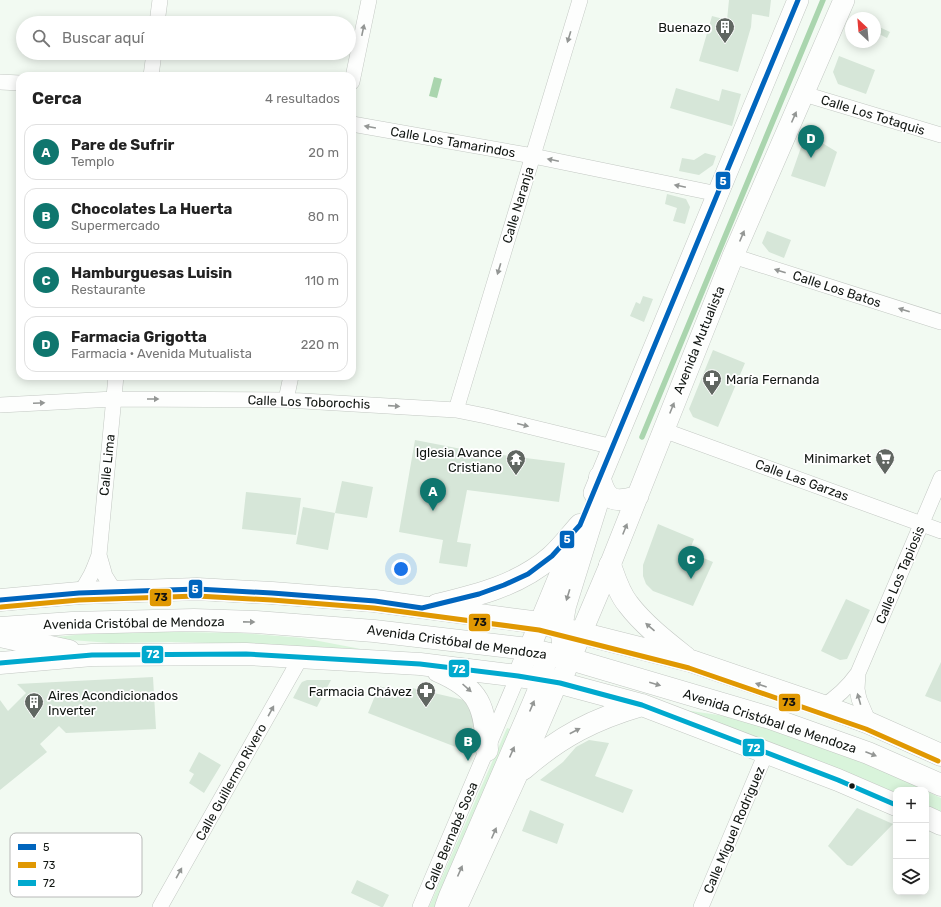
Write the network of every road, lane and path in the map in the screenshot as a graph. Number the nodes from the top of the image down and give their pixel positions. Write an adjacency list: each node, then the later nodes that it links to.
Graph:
1 (160, 0): 6 (street)
2 (369, 0): 9 (street, one-way to 2)
3 (580, 0): 15 (street, Calle Naranja, one-way to 15)
4 (798, 0): 16 (main road)
5 (844, 0): 12 (main road, Avenida Mutualista)
6 (158, 16)
7 (153, 60): 8 (street)
8 (152, 72)
9 (354, 72)
10 (0, 82): 11 (street)
11 (16, 83)
12 (804, 94): 14 (street, Calle Los Totaquis); 17 (main road, Avenida Mutualista, one-way to 12)
13 (356, 125): 15 (street, Calle Los Tamarindos, one-way to 13)
14 (941, 135)
15 (533, 156): 16 (street, Calle Los Tamarindos, one-way to 15); 24 (street, Calle Naranja, one-way to 24)
16 (718, 194): 26 (main road)
17 (733, 256): 18 (street, Calle Los Batos, one-way to 17); 25 (main road, Avenida Mutualista, one-way to 17)
18 (941, 322)
19 (116, 380): 21 (street, Calle Lima)
20 (289, 380): 22 (street)
21 (114, 399): 22 (street, Calle Los Toborochis, one-way to 22); 23 (street, Calle Los Toborochis, one-way to 21); 33 (street, Calle Lima)
22 (286, 400): 24 (street, Calle Los Toborochis, one-way to 24)
23 (0, 405)
24 (456, 410): 26 (street, Calle Los Toborochis, one-way to 26)
25 (663, 430): 29 (main road, Avenida Mutualista); 30 (street, Calle Las Garzas)
26 (613, 446): 27 (main road)
27 (600, 477): 29 (main road); 31 (main road); 40 (main road, one-way to 40)
28 (941, 478): 30 (street, Calle Los Tapiosis)
29 (638, 496): 34 (main road, Avenida Mutualista, one-way to 29)
30 (922, 523): 32 (street, Calle Las Garzas); 49 (street, Calle Los Tapiosis)
31 (580, 525): 38 (main road); 41 (main road)
32 (941, 531)
33 (99, 555): 35 (street, Calle Lima); 36 (street, Calle Lima)
34 (610, 566): 40 (main road, Avenida Mutualista); 46 (main road, one-way to 34)
35 (114, 592): 36 (main road, Avenida Cristóbal de Mendoza); 38 (main road, Avenida Cristóbal de Mendoza)
36 (79, 593): 37 (main road, Avenida Cristóbal de Mendoza)
37 (0, 600)
38 (422, 608): 41 (main road, Avenida Cristóbal de Mendoza)
39 (0, 628): 41 (main road, Avenida Cristóbal de Mendoza, one-way to 41)
40 (571, 630): 41 (main road, Avenida Cristóbal de Mendoza); 45 (main road); 46 (main road, Avenida Cristóbal de Mendoza)
41 (534, 635): 45 (main road, Avenida Cristóbal de Mendoza); 50 (main road); 51 (main road)
42 (0, 636): 43 (main road)
43 (92, 655): 44 (main road, Avenida Cristóbal de Mendoza); 47 (main road, Avenida Cristóbal de Mendoza)
44 (302, 656): 48 (main road, Avenida Cristóbal de Mendoza); 64 (street, Calle Guillermo Rivero, one-way to 44)
45 (570, 659): 51 (main road); 52 (main road); 60 (main road, Avenida Cristóbal de Mendoza, one-way to 60)
46 (691, 661): 54 (main road, Avenida Cristóbal de Mendoza, one-way to 46)
47 (0, 664)
48 (420, 664): 50 (main road, Avenida Cristóbal de Mendoza); 56 (main road, one-way to 56)
49 (858, 673): 54 (street, Calle Los Tapiosis); 55 (street, Calle Los Tapiosis, one-way to 49)
50 (518, 676): 51 (main road, Avenida Cristóbal de Mendoza); 56 (street, Calle Bernabé Sosa)
51 (551, 681): 52 (main road, Avenida Cristóbal de Mendoza); 59 (street); 66 (main road, one-way to 51)
52 (614, 698): 53 (main road, Avenida Cristóbal de Mendoza)
53 (642, 706): 57 (main road, Avenida Cristóbal de Mendoza); 59 (main road, one-way to 53)
54 (823, 706): 55 (main road, Avenida Cristóbal de Mendoza)
55 (869, 723): 58 (main road, Avenida Cristóbal de Mendoza)
56 (487, 750): 65 (street, Calle Bernabé Sosa)
57 (766, 753): 61 (main road, Avenida Cristóbal de Mendoza); 68 (street, Calle Miguel Rodriguez)
58 (941, 755)
59 (523, 769): 67 (street, one-way to 59)
60 (941, 786)
61 (893, 804)
62 (929, 819): 63 (main road)
63 (941, 824)
64 (160, 907)
65 (420, 907)
66 (446, 907)
67 (460, 907)
68 (701, 907)

